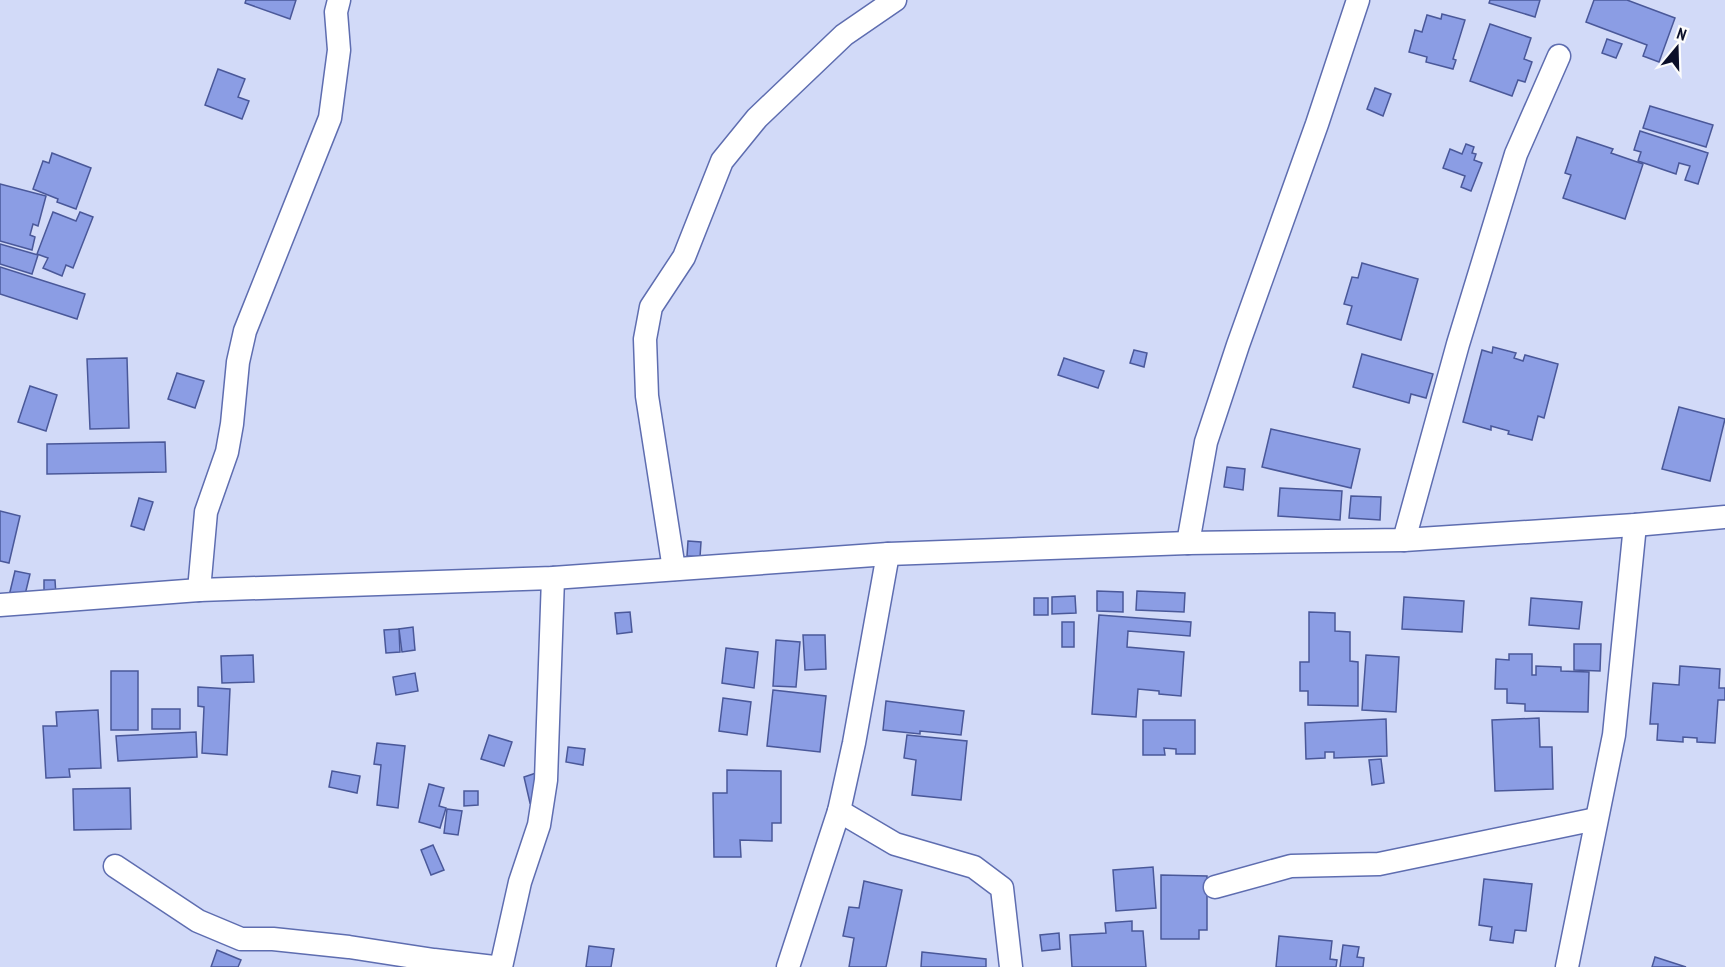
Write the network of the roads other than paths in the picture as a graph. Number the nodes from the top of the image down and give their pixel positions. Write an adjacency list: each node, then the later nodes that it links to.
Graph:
1 (339, 0): 12 (street)
2 (895, 0): 10 (street)
3 (1358, 0): 8 (street)
4 (1559, 56): 7 (street)
5 (1725, 517): 6 (street)
6 (1635, 525): 7 (street); 15 (street)
7 (1404, 540): 8 (street)
8 (1188, 543): 9 (street)
9 (888, 554): 10 (street); 14 (street)
10 (674, 569): 11 (street)
11 (553, 578): 12 (street); 19 (street)
12 (199, 590): 13 (street)
13 (0, 605)
14 (839, 811): 20 (street); 21 (street)
15 (1596, 819): 17 (street); 22 (street)
16 (115, 866): 18 (street)
17 (1215, 887)
18 (494, 967)
19 (501, 967)
20 (788, 967)
21 (1011, 967)
22 (1567, 967)

